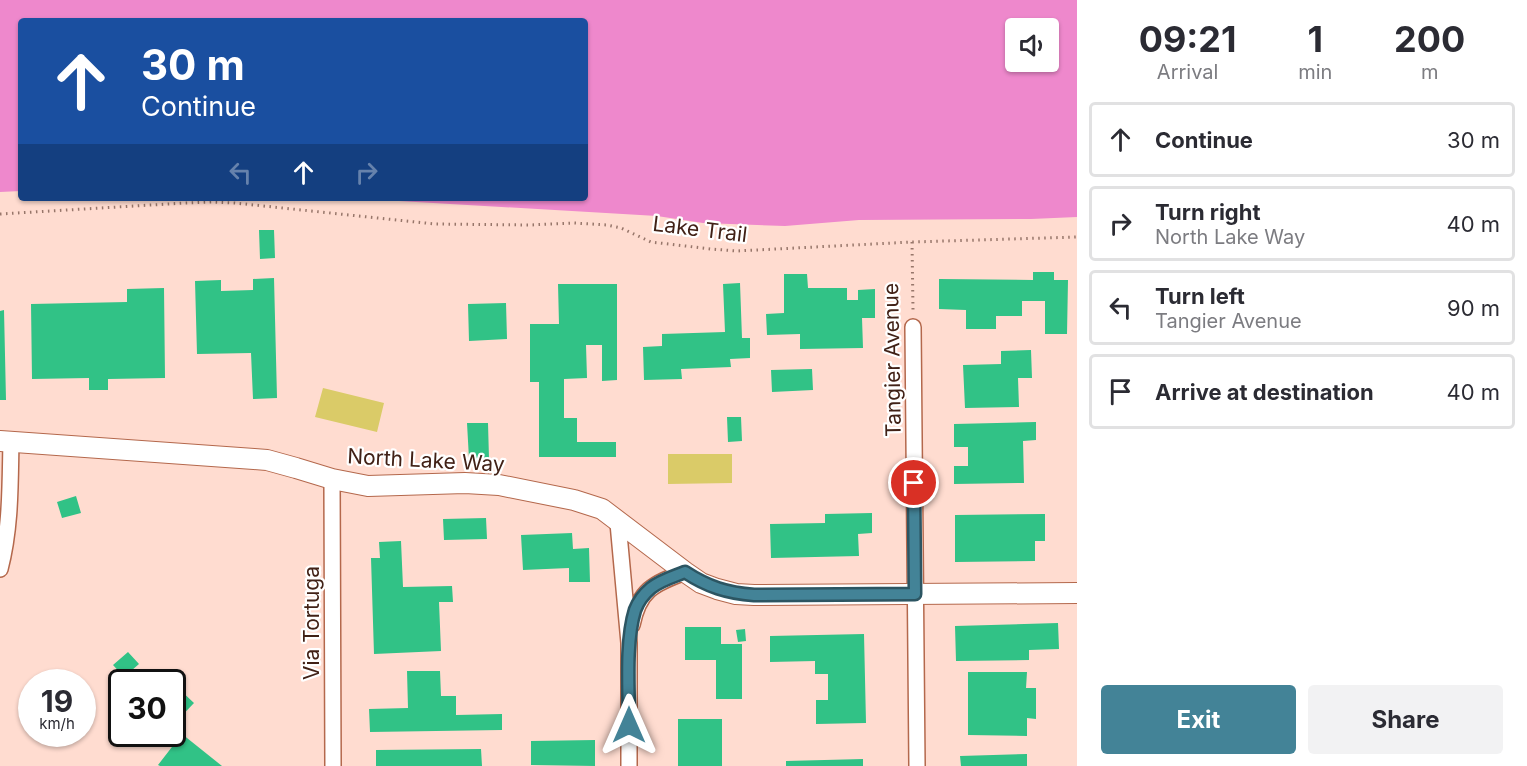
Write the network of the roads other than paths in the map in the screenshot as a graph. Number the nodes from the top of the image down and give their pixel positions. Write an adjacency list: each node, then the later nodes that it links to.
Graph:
1 (913, 327): 8 (street, Tangier Avenue)
2 (6, 441): 3 (street, North Lake Way); 5 (street)
3 (332, 479): 4 (street, North Lake Way); 10 (street, Via Tortuga)
4 (618, 523): 6 (street, North Lake Way); 9 (street)
5 (0, 569)
6 (685, 572): 8 (street, North Lake Way); 9 (street)
7 (1077, 593): 8 (street, North Lake Way)
8 (915, 594): 12 (street, Tangier Avenue)
9 (629, 643): 11 (street)
10 (333, 766)
11 (629, 766)
12 (917, 766)

